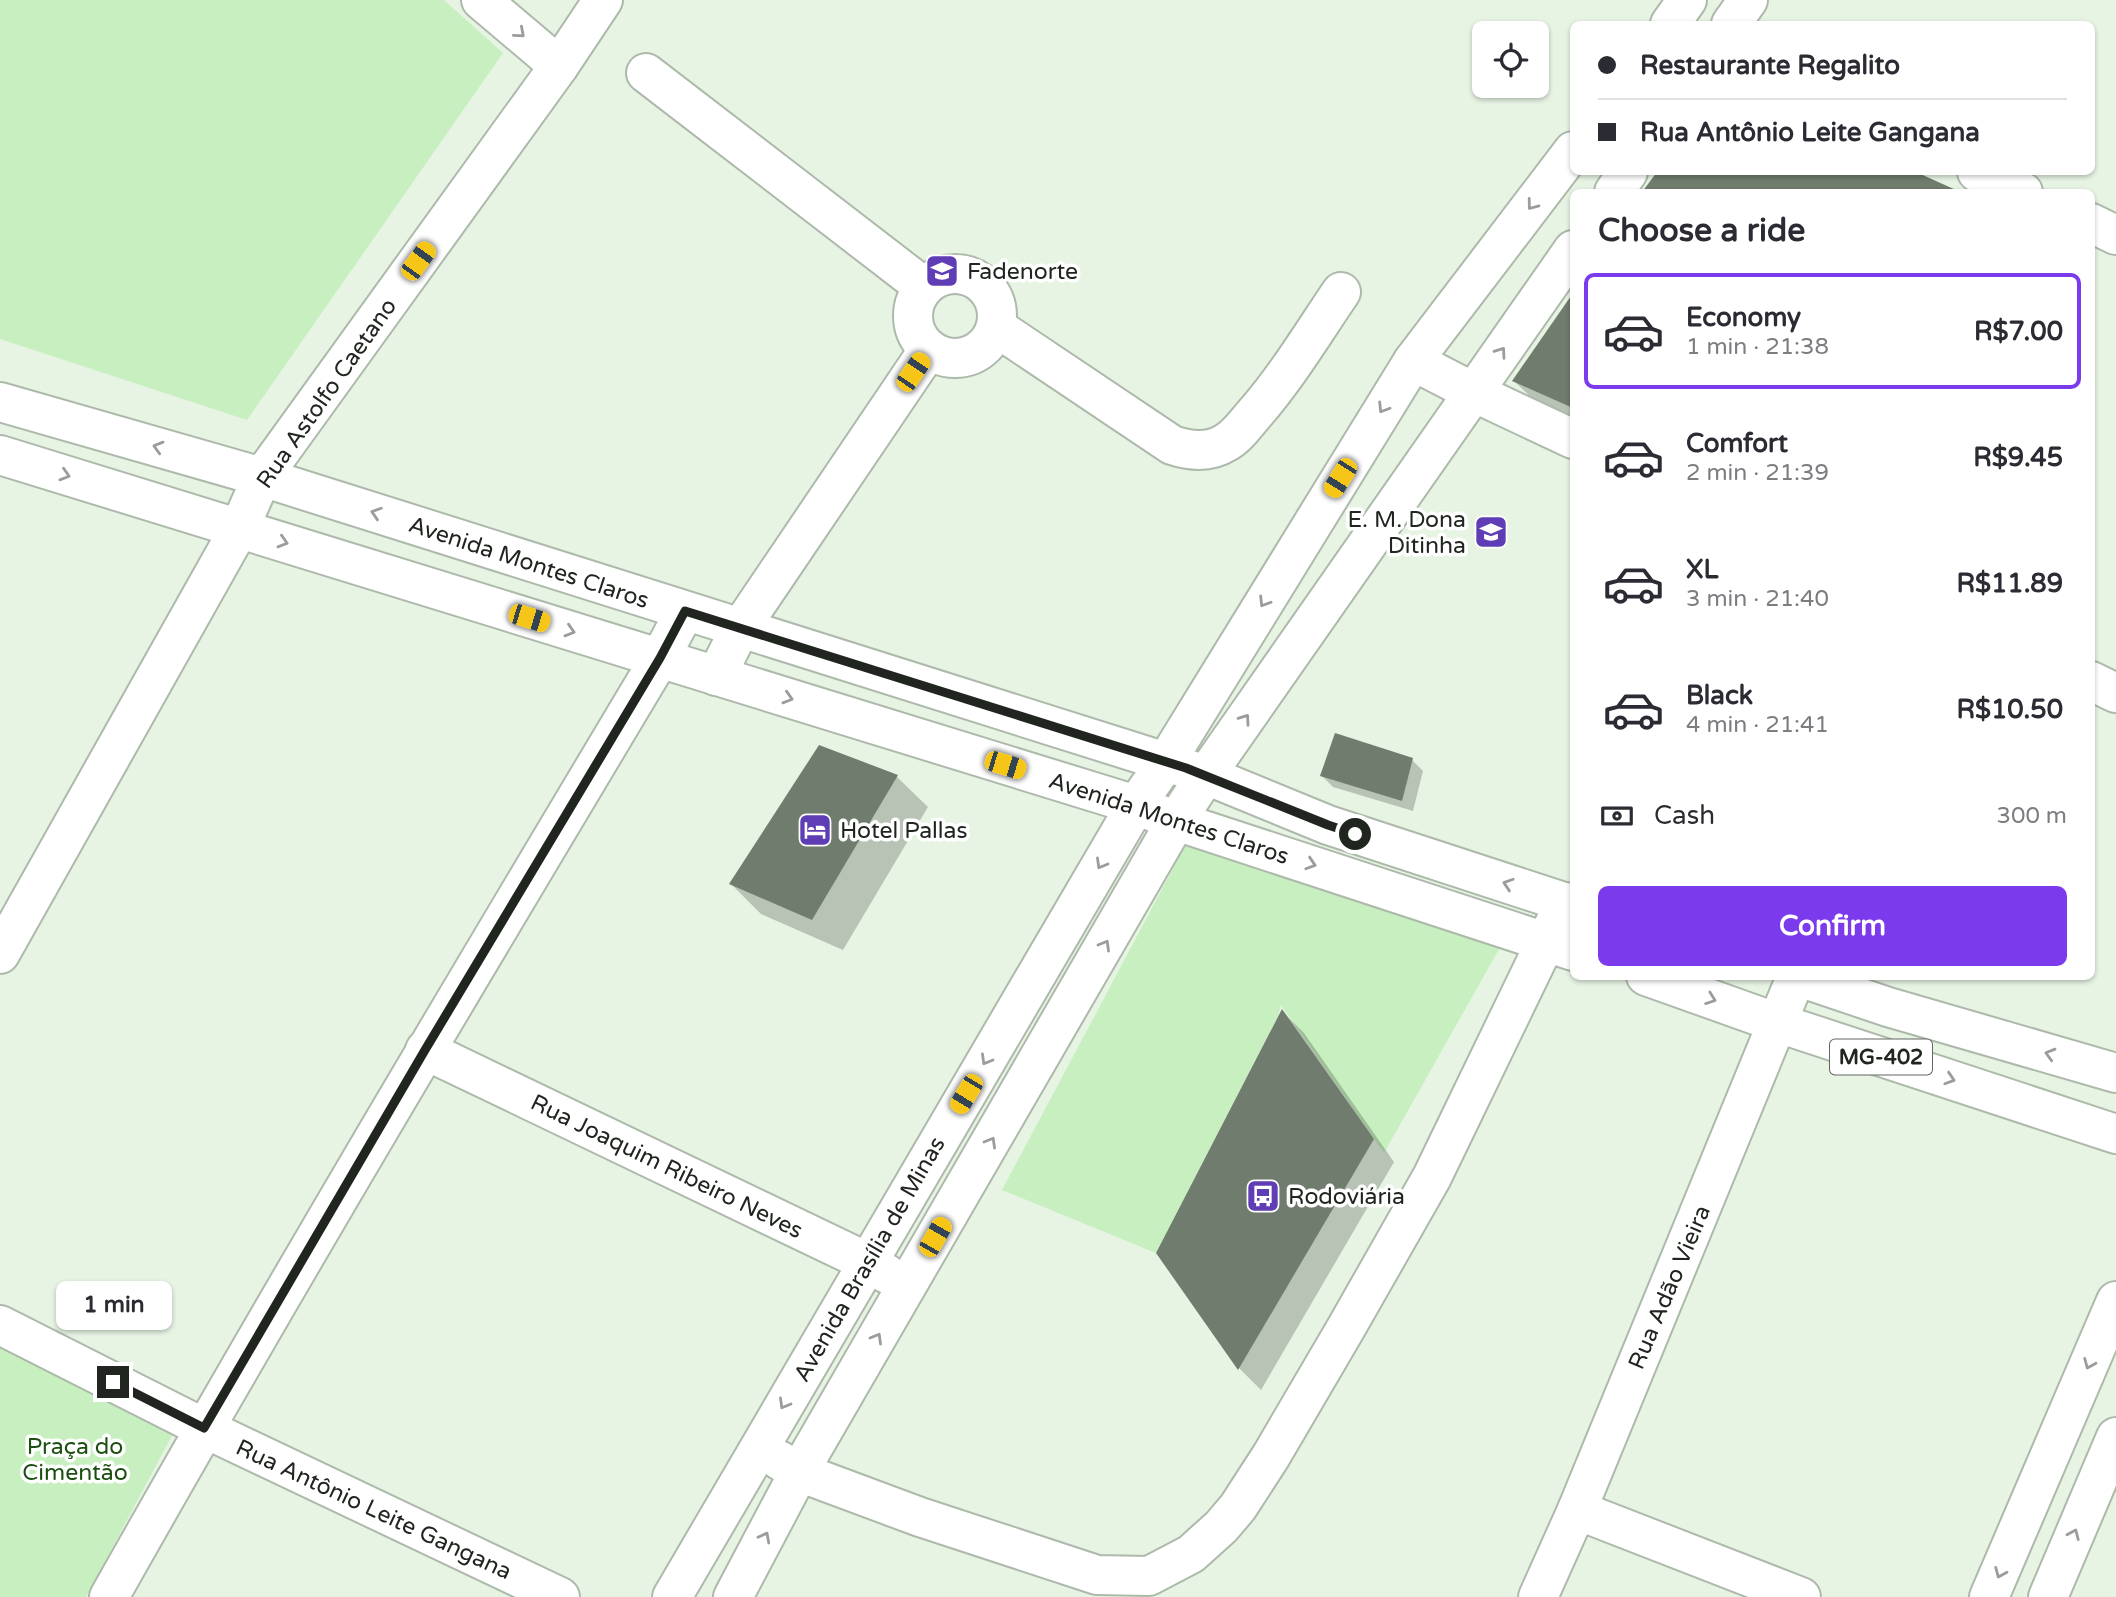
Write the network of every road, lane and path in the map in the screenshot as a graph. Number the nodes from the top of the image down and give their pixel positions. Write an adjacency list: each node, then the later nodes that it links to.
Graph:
1 (481, 0): 5 (street, one-way to 5)
2 (1748, 0): 4 (street)
3 (588, 6): 5 (street, Rua Astolfo Caetano)
4 (1733, 21)
5 (559, 66): 22 (street, Rua Astolfo Caetano)
6 (646, 73): 13 (street)
7 (1570, 155): 17 (street, Avenida Brasília de Minas, one-way to 17)
8 (1984, 175): 9 (street)
9 (2016, 189)
10 (2095, 225): 11 (street)
11 (2116, 235)
12 (1570, 254): 18 (street, Avenida Brasília de Minas, one-way to 12)
13 (924, 287): 15 (street); 16 (street)
14 (1341, 292): 15 (street)
15 (996, 327): 16 (street)
16 (929, 349): 25 (street)
17 (1413, 360): 18 (street); 30 (street, Avenida Brasília de Minas, one-way to 30)
18 (1473, 392): 20 (street); 31 (street, Avenida Brasília de Minas, one-way to 18)
19 (0, 402): 22 (street, Avenida Montes Claros, one-way to 19)
20 (1570, 438)
21 (0, 455): 23 (street, Avenida Montes Claros, one-way to 23)
22 (262, 477): 23 (street, Rua Astolfo Caetano); 24 (street, Avenida Montes Claros, one-way to 22)
23 (239, 529): 26 (street, Avenida Montes Claros, one-way to 26); 36 (street, Rua Astolfo Caetano)
24 (685, 611): 25 (street, Avenida Montes Claros); 26 (street)
25 (741, 628): 27 (street); 30 (street, Avenida Montes Claros)
26 (660, 658): 27 (street, Avenida Montes Claros); 41 (street)
27 (716, 676): 32 (street, Avenida Montes Claros, one-way to 32)
28 (2095, 683): 29 (street)
29 (2116, 692)
30 (1166, 762): 31 (street, Avenida Montes Claros); 32 (street, Avenida Brasília de Minas)
31 (1206, 775): 33 (street, Avenida Brasília de Minas); 34 (street, Avenida Montes Claros, one-way to 31)
32 (1136, 805): 33 (street, Avenida Montes Claros); 44 (street, Avenida Brasília de Minas, one-way to 44)
33 (1176, 821): 35 (street, Avenida Montes Claros, one-way to 35); 45 (street, Avenida Brasília de Minas, one-way to 33)
34 (1569, 903): 35 (street)
35 (1560, 946): 51 (street)
36 (0, 954)
37 (1657, 980): 40 (street, MG-402, one-way to 40)
38 (1794, 980): 40 (street, Rua Adão Vieira)
39 (1808, 980): 42 (street, MG-402, one-way to 39)
40 (1778, 1023): 43 (street, MG-402, one-way to 43); 52 (street, Rua Adão Vieira)
41 (425, 1050): 44 (street, Rua Joaquim Ribeiro Neves); 48 (street)
42 (2116, 1073)
43 (2116, 1134)
44 (867, 1262): 45 (street, Rua Joaquim Ribeiro Neves); 50 (street, Avenida Brasília de Minas, one-way to 50)
45 (907, 1285): 51 (street, Avenida Brasília de Minas, one-way to 45)
46 (2116, 1301): 59 (street, one-way to 59)
47 (0, 1325): 48 (street, Rua Antônio Leite Gangana)
48 (204, 1428): 53 (street); 54 (street, Rua Antônio Leite Gangana)
49 (2116, 1437): 60 (street, one-way to 49)
50 (758, 1449): 51 (street); 55 (street, Avenida Brasília de Minas)
51 (799, 1472): 56 (street, Avenida Brasília de Minas, one-way to 51)
52 (1577, 1510): 57 (street, Rua Adão Vieira); 58 (street)
53 (109, 1597)
54 (560, 1597)
55 (672, 1597)
56 (733, 1597)
57 (1538, 1597)
58 (1801, 1597)
59 (1989, 1597)
60 (2048, 1597)

